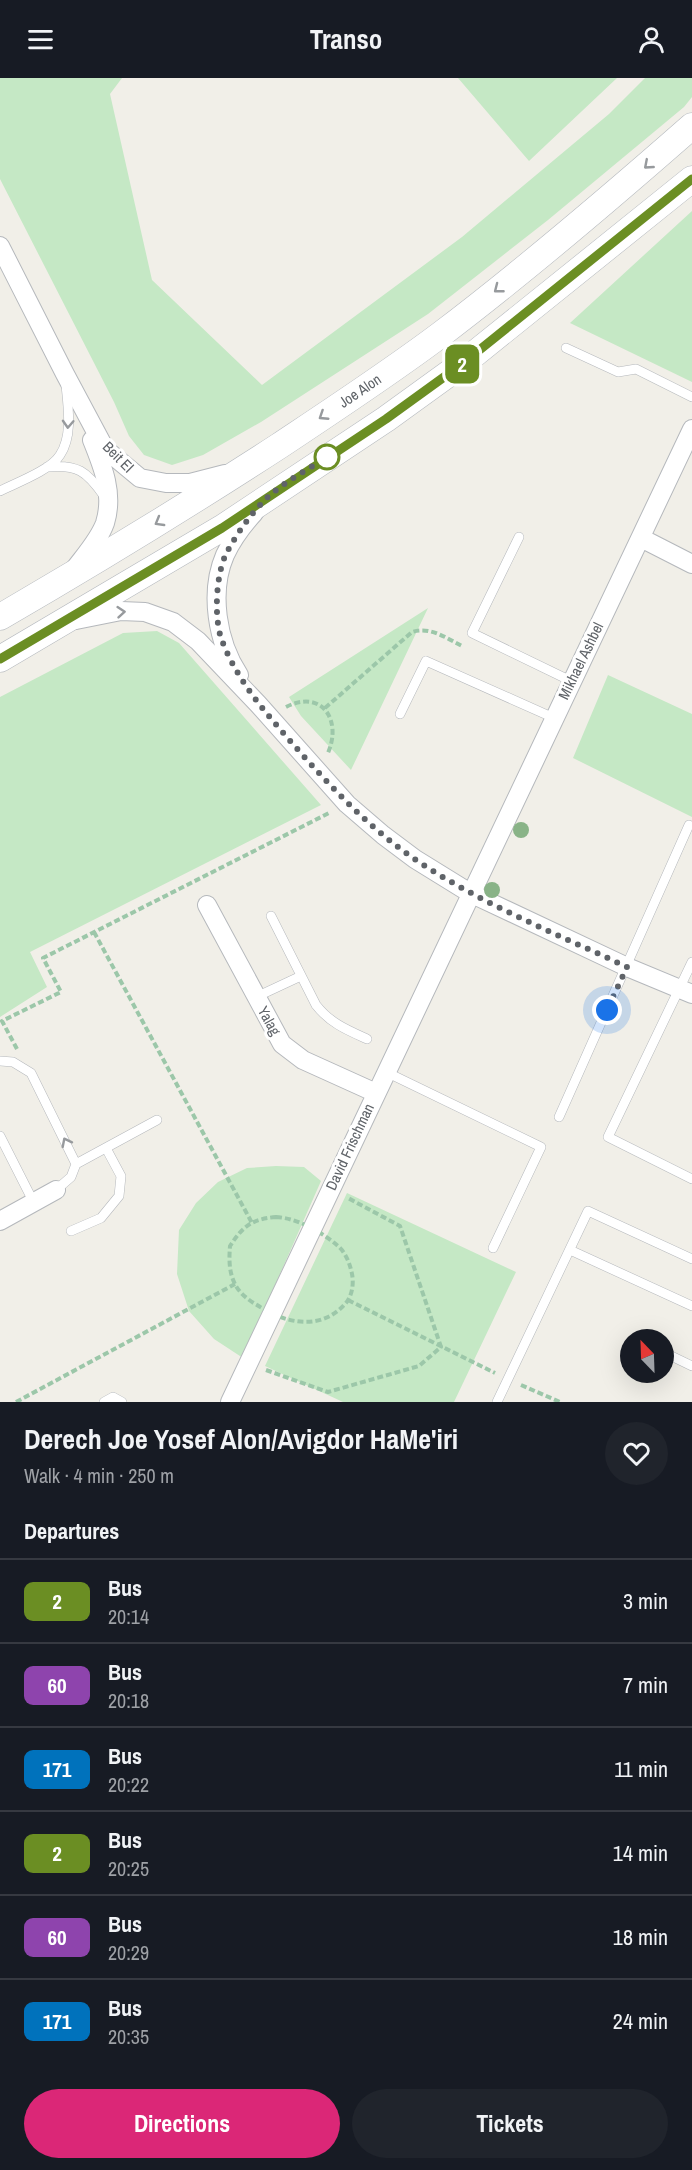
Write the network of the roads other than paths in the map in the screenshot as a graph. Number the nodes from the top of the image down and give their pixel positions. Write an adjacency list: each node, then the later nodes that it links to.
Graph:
1 (692, 126): 9 (main road, Joe Alon, one-way to 9)
2 (692, 179): 11 (main road)
3 (0, 246): 5 (street, Beit El)
4 (566, 348): 6 (lane)
5 (65, 374): 8 (lane, one-way to 8); 9 (street, Beit El); 12 (street, Beit El)
6 (692, 397)
7 (692, 429): 14 (street, Mikhael Ashbel)
8 (47, 467): 10 (lane); 12 (lane)
9 (241, 470): 16 (main road, Joe Alon, one-way to 16)
10 (0, 491)
11 (270, 495): 18 (main road); 21 (street)
12 (108, 503): 16 (street, Beit El)
13 (519, 537): 20 (lane)
14 (641, 538): 15 (street); 20 (street, Mikhael Ashbel)
15 (692, 564)
16 (70, 576): 17 (main road, Joe Alon)
17 (0, 617)
18 (63, 623): 19 (main road); 21 (street, one-way to 21)
19 (0, 659)
20 (571, 681): 23 (street, Mikhael Ashbel)
21 (264, 711): 25 (street)
22 (400, 714): 23 (lane)
23 (554, 718): 25 (street, Mikhael Ashbel)
24 (689, 825): 29 (lane)
25 (470, 893): 29 (street); 35 (street, David Frischman)
26 (207, 905): 32 (street, Yalag)
27 (271, 916): 30 (lane)
28 (692, 962): 31 (lane)
29 (627, 967): 31 (street); 37 (lane)
30 (301, 976): 32 (lane); 33 (lane)
31 (686, 991): 42 (lane)
32 (256, 997): 36 (street, Yalag)
33 (367, 1039)
34 (0, 1060): 41 (lane, one-way to 34)
35 (386, 1072): 36 (street, David Frischman); 47 (lane)
36 (376, 1093): 55 (street, David Frischman)
37 (559, 1117)
38 (157, 1120): 40 (lane)
39 (0, 1136): 44 (lane)
40 (106, 1148): 41 (lane); 46 (lane)
41 (76, 1164): 43 (lane)
42 (692, 1179)
43 (56, 1190): 44 (street)
44 (34, 1203): 45 (street)
45 (0, 1221)
46 (71, 1231)
47 (493, 1248)
48 (570, 1250): 49 (lane); 50 (lane); 56 (lane)
49 (692, 1259)
50 (692, 1306)
51 (674, 1357): 52 (lane)
52 (692, 1366)
53 (104, 1402): 54 (lane)
54 (122, 1402)
55 (230, 1402)
56 (497, 1402)

